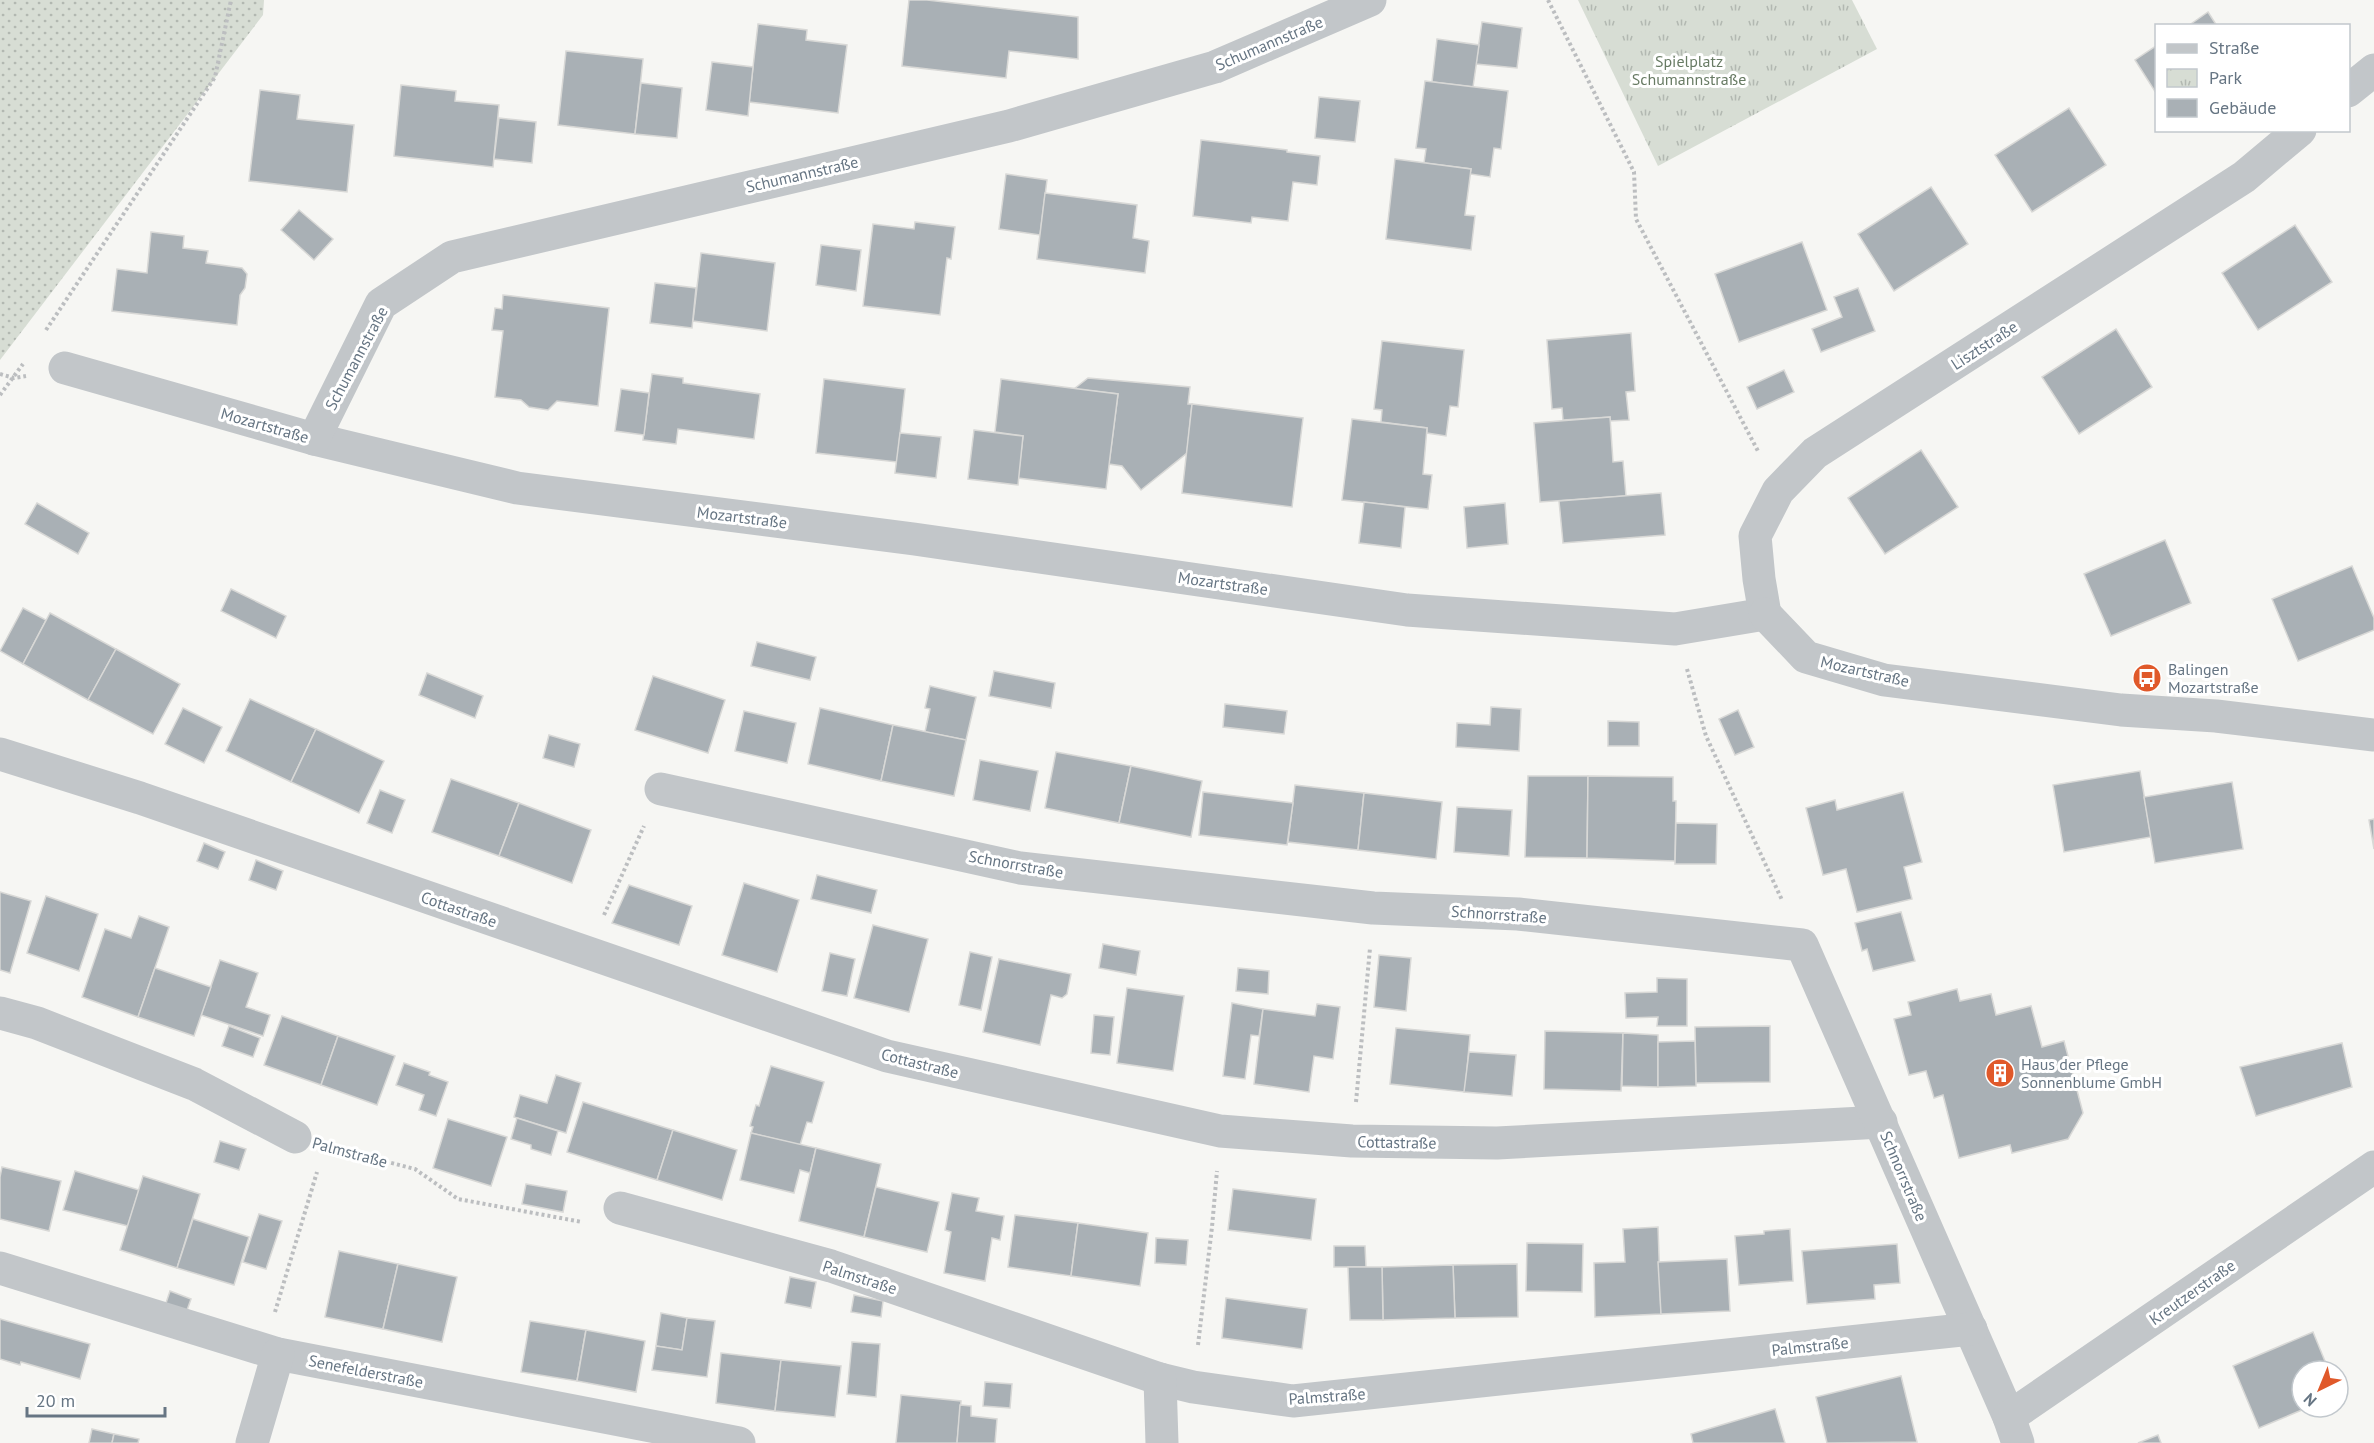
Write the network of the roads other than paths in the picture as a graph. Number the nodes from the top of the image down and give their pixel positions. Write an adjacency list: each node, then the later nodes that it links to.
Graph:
1 (1370, 0): 6 (street, Schumannstraße)
2 (2374, 70): 3 (street)
3 (2350, 90)
4 (2298, 132): 7 (street, Lisztstraße)
5 (65, 368): 6 (street, Mozartstraße)
6 (315, 439): 7 (street, Mozartstraße)
7 (1766, 614): 8 (street, Mozartstraße)
8 (2374, 735)
9 (0, 753): 12 (street, Cottastraße)
10 (661, 789): 12 (street, Schnorrstraße)
11 (0, 1013): 13 (street, Palmstraße)
12 (1881, 1122): 17 (street, Schnorrstraße)
13 (295, 1137)
14 (2374, 1167): 20 (street, Kreutzerstraße)
15 (606, 1216): 19 (street, Palmstraße)
16 (0, 1268): 18 (street, Senefelderstraße)
17 (1971, 1329): 19 (street, Palmstraße); 20 (street, Schnorrstraße)
18 (271, 1352): 21 (street); 22 (street, Senefelderstraße)
19 (1160, 1379): 23 (street)
20 (2014, 1430)
21 (252, 1443)
22 (739, 1443)
23 (1162, 1443)

